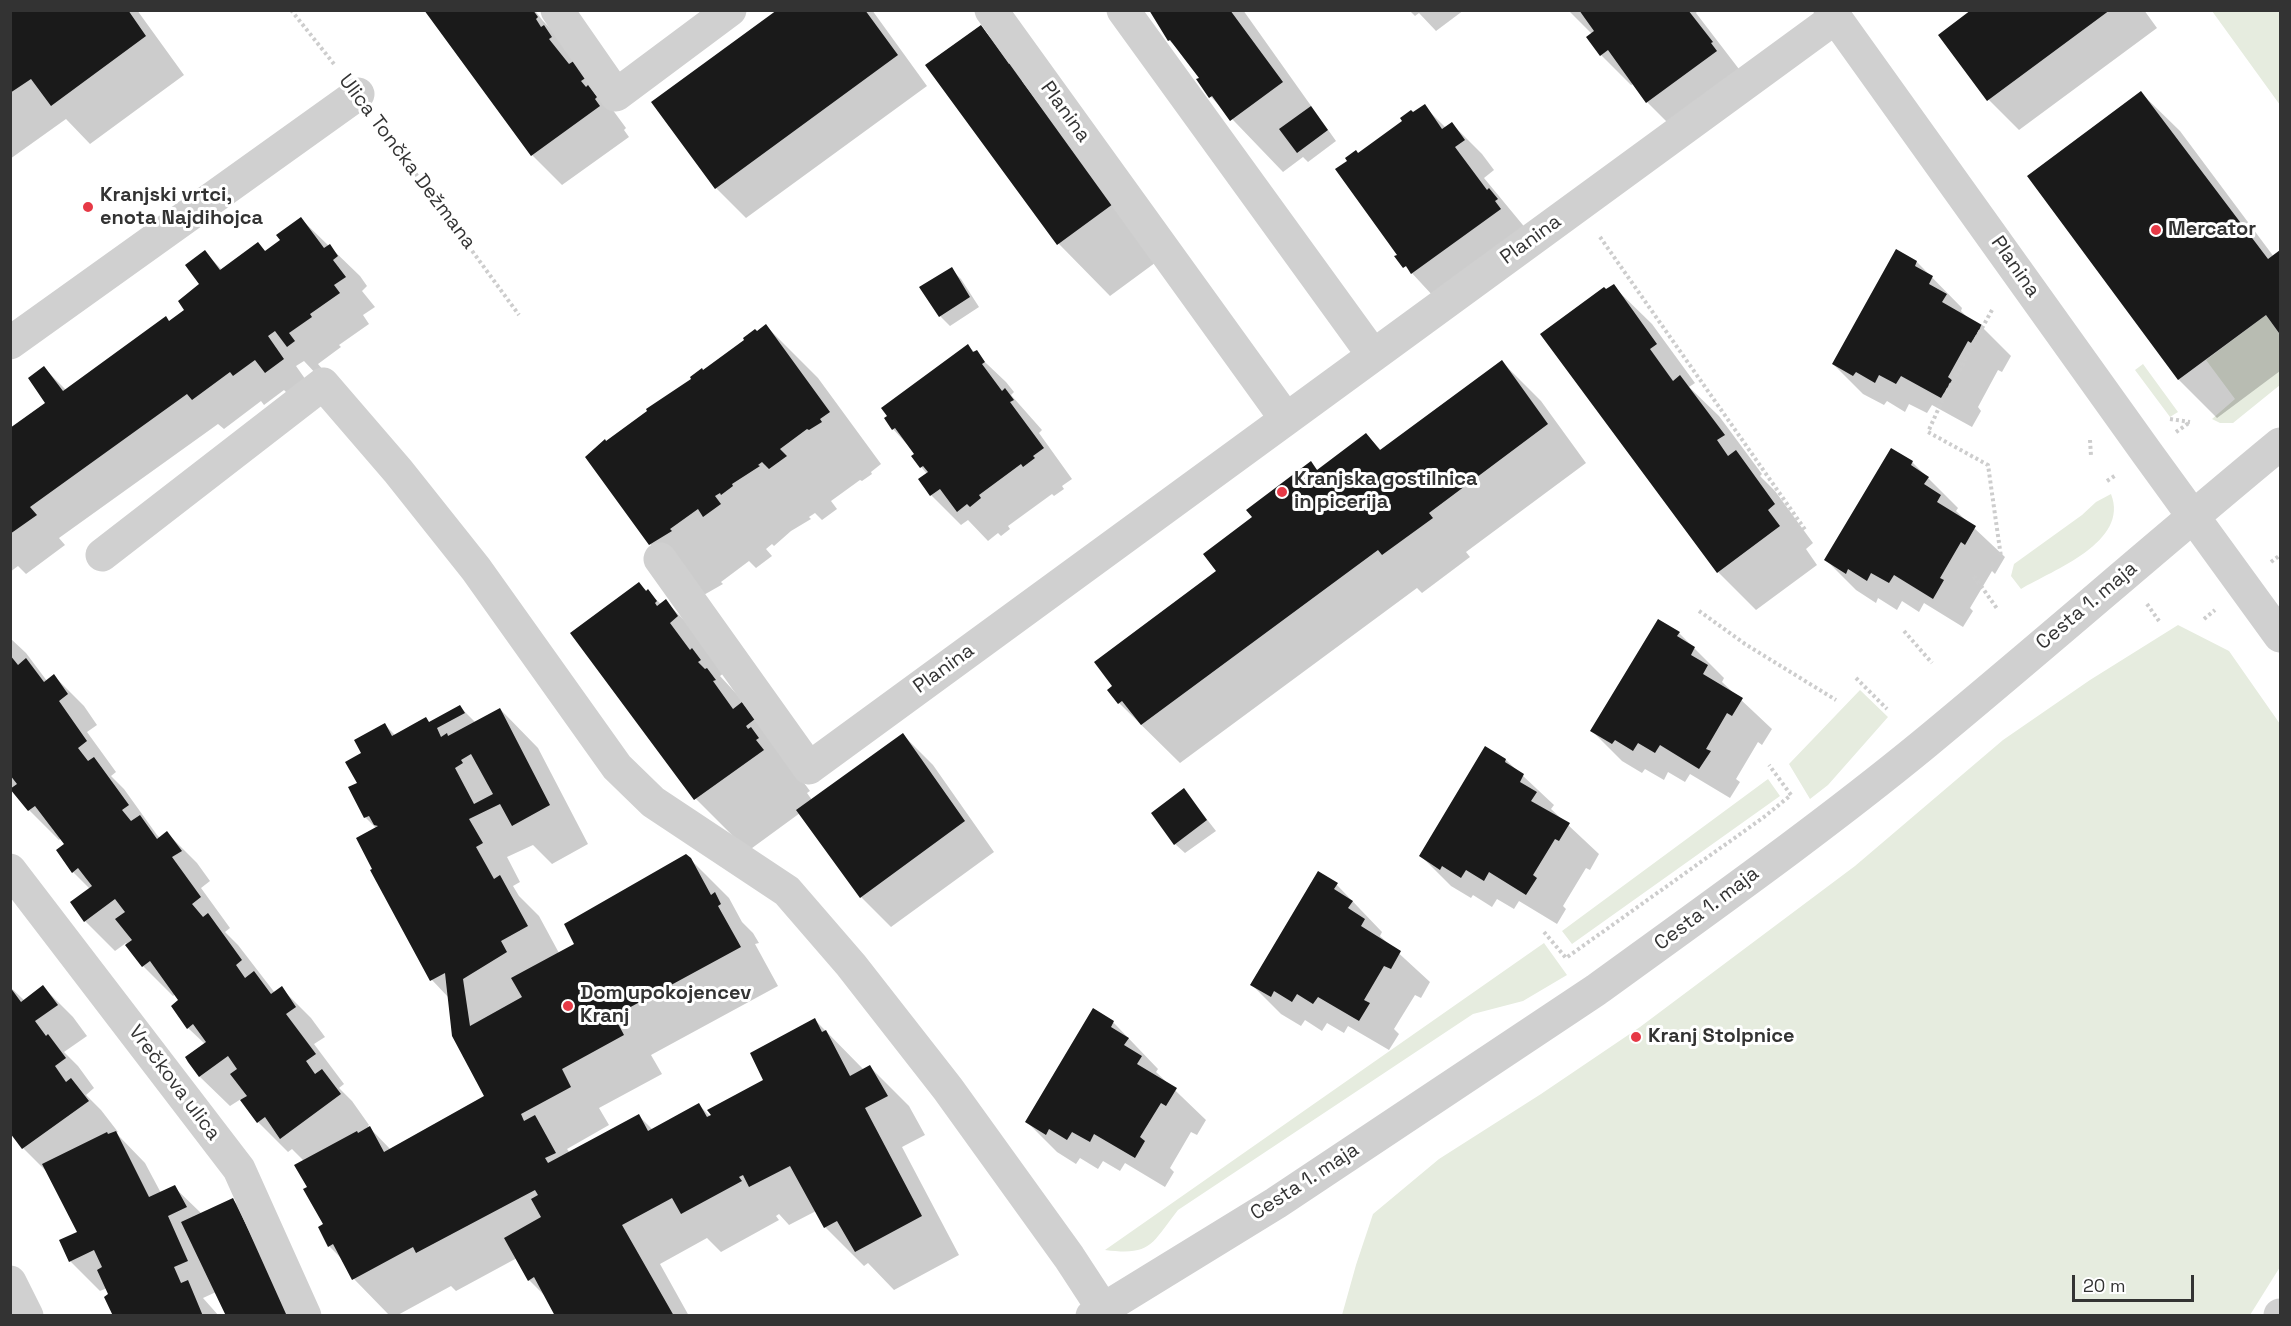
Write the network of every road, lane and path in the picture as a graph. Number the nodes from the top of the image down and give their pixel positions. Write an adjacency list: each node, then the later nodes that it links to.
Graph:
1 (291, 10): 7 (path, Ulica Tončka Dežmana)
2 (557, 10): 3 (street)
3 (730, 10)
4 (991, 10): 13 (street, Planina)
5 (1123, 10): 12 (street)
6 (1832, 14): 8 (street, Planina); 15 (street, Planina)
7 (358, 94): 10 (path, Ulica Tončka Dežmana); 11 (street)
8 (1578, 206): 12 (street, Planina); 16 (path)
9 (1992, 310): 18 (path)
10 (519, 315)
11 (10, 343)
12 (1373, 355): 13 (street, Planina)
13 (1286, 418): 19 (street, Planina)
14 (2280, 444): 15 (street, Cesta 1. maja)
15 (2194, 517): 24 (street, Planina); 33 (street, Cesta 1. maja)
16 (1806, 531)
17 (102, 555): 33 (street)
18 (2001, 557)
19 (660, 559)
20 (1974, 576): 22 (path)
21 (1699, 610): 27 (path)
22 (1998, 610)
23 (1904, 631): 25 (path)
24 (2280, 636)
25 (1932, 663)
26 (1856, 678): 28 (path)
27 (1836, 700)
28 (1887, 709)
29 (1769, 765): 31 (path)
30 (10, 870): 35 (street, Vrečkova ulica)
31 (1544, 932)
32 (10, 1282): 34 (street)
33 (1097, 1312)
34 (27, 1316)
35 (305, 1316)

